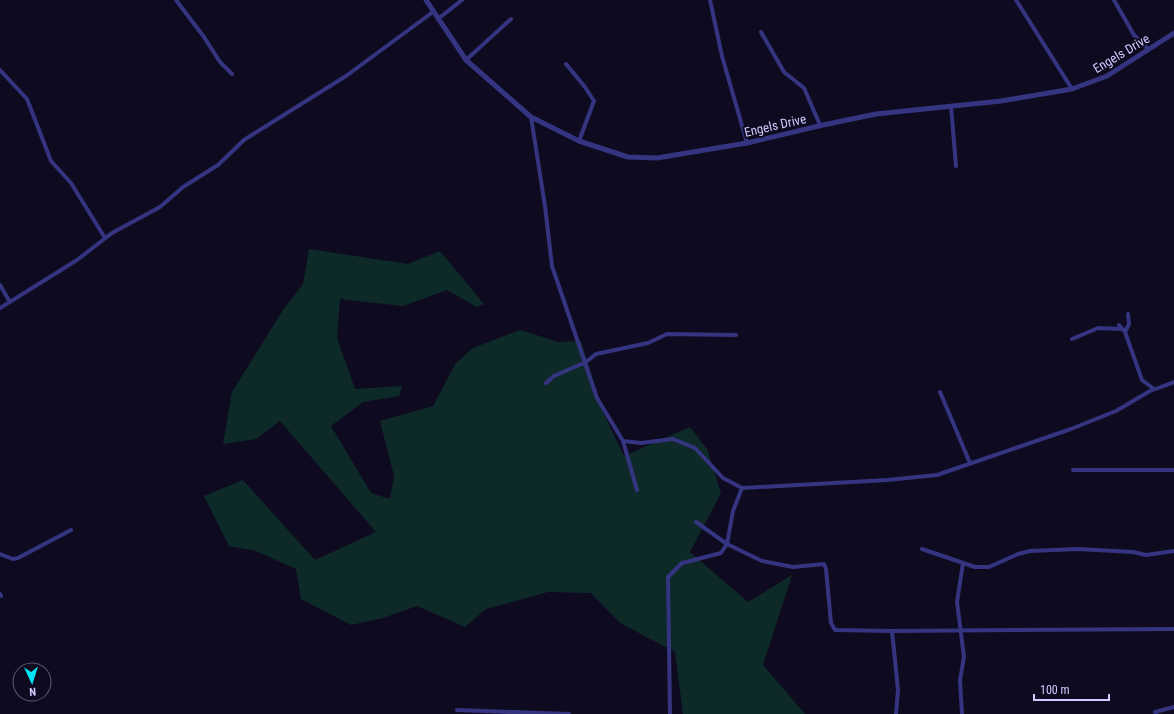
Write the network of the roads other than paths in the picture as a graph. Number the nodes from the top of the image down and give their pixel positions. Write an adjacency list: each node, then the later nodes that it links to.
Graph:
1 (176, 0): 16 (street)
2 (426, 0): 7 (street, Engels Drive)
3 (462, 0): 8 (street)
4 (710, 0): 22 (street)
5 (1016, 0): 17 (street)
6 (1114, 0): 12 (street)
7 (433, 12): 8 (street, Engels Drive); 24 (street)
8 (438, 18): 13 (street, Engels Drive)
9 (511, 19): 13 (street)
10 (761, 32): 20 (street)
11 (1174, 33): 12 (street, Engels Drive)
12 (1148, 49): 17 (street, Engels Drive)
13 (466, 60): 19 (street, Engels Drive)
14 (566, 64): 21 (street)
15 (0, 70): 24 (street)
16 (232, 74)
17 (1072, 89): 18 (street, Engels Drive)
18 (951, 106): 20 (street, Engels Drive); 23 (street)
19 (531, 117): 21 (street, Engels Drive); 32 (street)
20 (820, 126): 22 (street, Engels Drive)
21 (579, 141): 22 (street, Engels Drive)
22 (747, 143)
23 (956, 166)
24 (106, 238): 26 (street)
25 (0, 285): 26 (street)
26 (10, 302): 27 (street)
27 (0, 308)
28 (1128, 314): 29 (street)
29 (1122, 329): 31 (street); 35 (street)
30 (736, 335): 32 (street)
31 (1072, 339)
32 (586, 362): 34 (street); 37 (street)
33 (1174, 382): 35 (street)
34 (546, 383)
35 (1154, 389): 38 (street)
36 (940, 392): 38 (street)
37 (622, 441): 41 (street); 42 (street)
38 (970, 463): 41 (street)
39 (1073, 470): 40 (street)
40 (1174, 470)
41 (742, 488): 45 (street)
42 (637, 490)
43 (696, 522): 45 (street)
44 (71, 530): 48 (street)
45 (727, 544): 52 (street); 56 (street)
46 (922, 549): 49 (street)
47 (1174, 551): 49 (street)
48 (0, 554)
49 (963, 563): 51 (street)
50 (1174, 629): 51 (street)
51 (962, 630): 52 (street); 58 (street)
52 (892, 632): 57 (street)
53 (1174, 708): 59 (street)
54 (458, 710): 55 (street)
55 (569, 714)
56 (670, 714)
57 (896, 714)
58 (962, 714)
59 (1156, 714)

